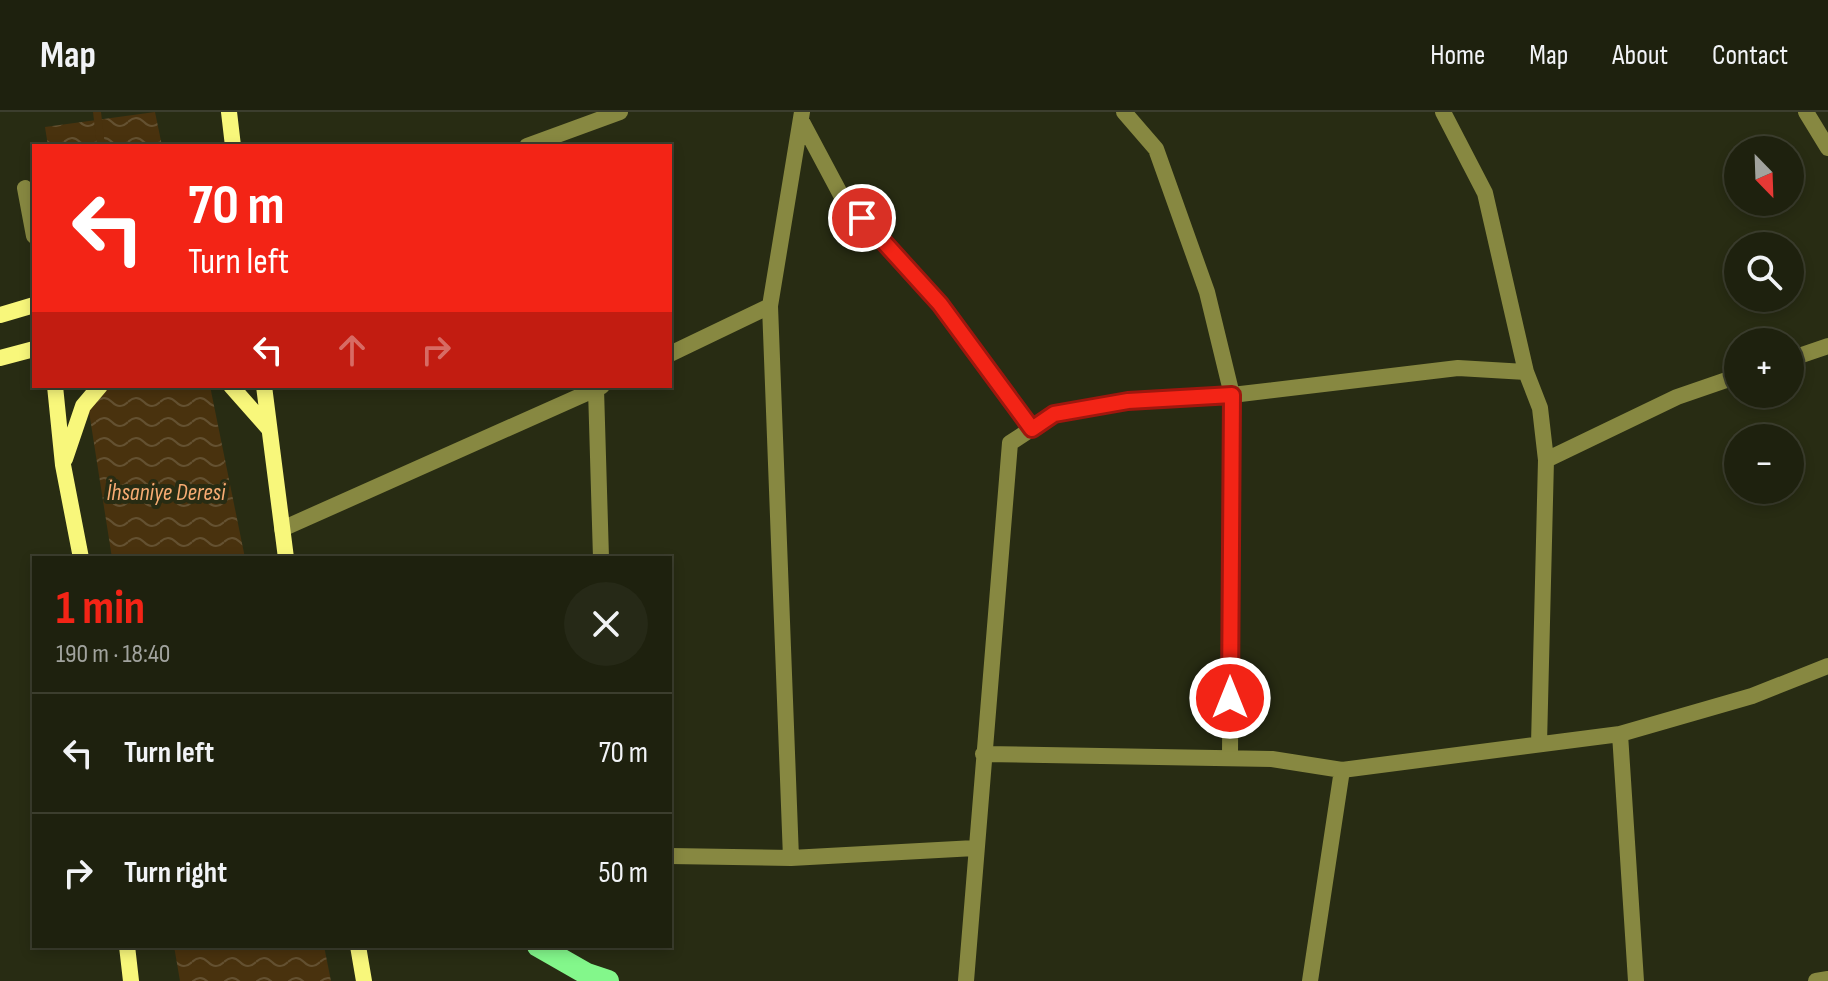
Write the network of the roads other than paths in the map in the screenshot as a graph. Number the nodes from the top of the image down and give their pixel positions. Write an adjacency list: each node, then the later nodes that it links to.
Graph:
1 (229, 112): 7 (main road)
2 (620, 112): 8 (street)
3 (1124, 112): 27 (street)
4 (1443, 112): 20 (street)
5 (1806, 112): 9 (street)
6 (801, 116): 13 (street); 28 (street)
7 (233, 144)
8 (532, 144)
9 (1828, 148)
10 (25, 188): 11 (street)
11 (32, 225)
12 (32, 306): 14 (main road)
13 (770, 306): 17 (street); 44 (street)
14 (0, 315)
15 (1828, 346): 18 (street)
16 (32, 350): 19 (main road)
17 (672, 353)
18 (1804, 354)
19 (0, 358)
20 (1526, 372): 27 (street); 30 (street)
21 (1724, 381): 30 (street)
22 (55, 388): 31 (main road)
23 (98, 388): 31 (main road)
24 (233, 388): 29 (main road)
25 (264, 388): 29 (main road)
26 (599, 388): 32 (street); 35 (street)
27 (1232, 395): 28 (street); 40 (street)
28 (1032, 429): 39 (street)
29 (270, 430): 32 (main road)
30 (1546, 460): 38 (street)
31 (63, 465): 33 (main road)
32 (282, 529): 34 (main road)
33 (81, 556)
34 (286, 556)
35 (601, 556)
36 (1828, 666): 37 (street)
37 (1620, 734): 38 (street); 54 (street)
38 (1539, 744): 41 (street)
39 (983, 754): 40 (street); 42 (street)
40 (1230, 758): 41 (street)
41 (1342, 770): 53 (street)
42 (975, 848): 44 (street); 52 (street)
43 (672, 856): 44 (street)
44 (791, 858)
45 (127, 948): 49 (main road)
46 (358, 948): 50 (main road)
47 (542, 948): 51 (highway)
48 (1828, 979): 55 (street)
49 (131, 981)
50 (364, 981)
51 (608, 981)
52 (966, 981)
53 (1310, 981)
54 (1636, 981)
55 (1816, 981)

